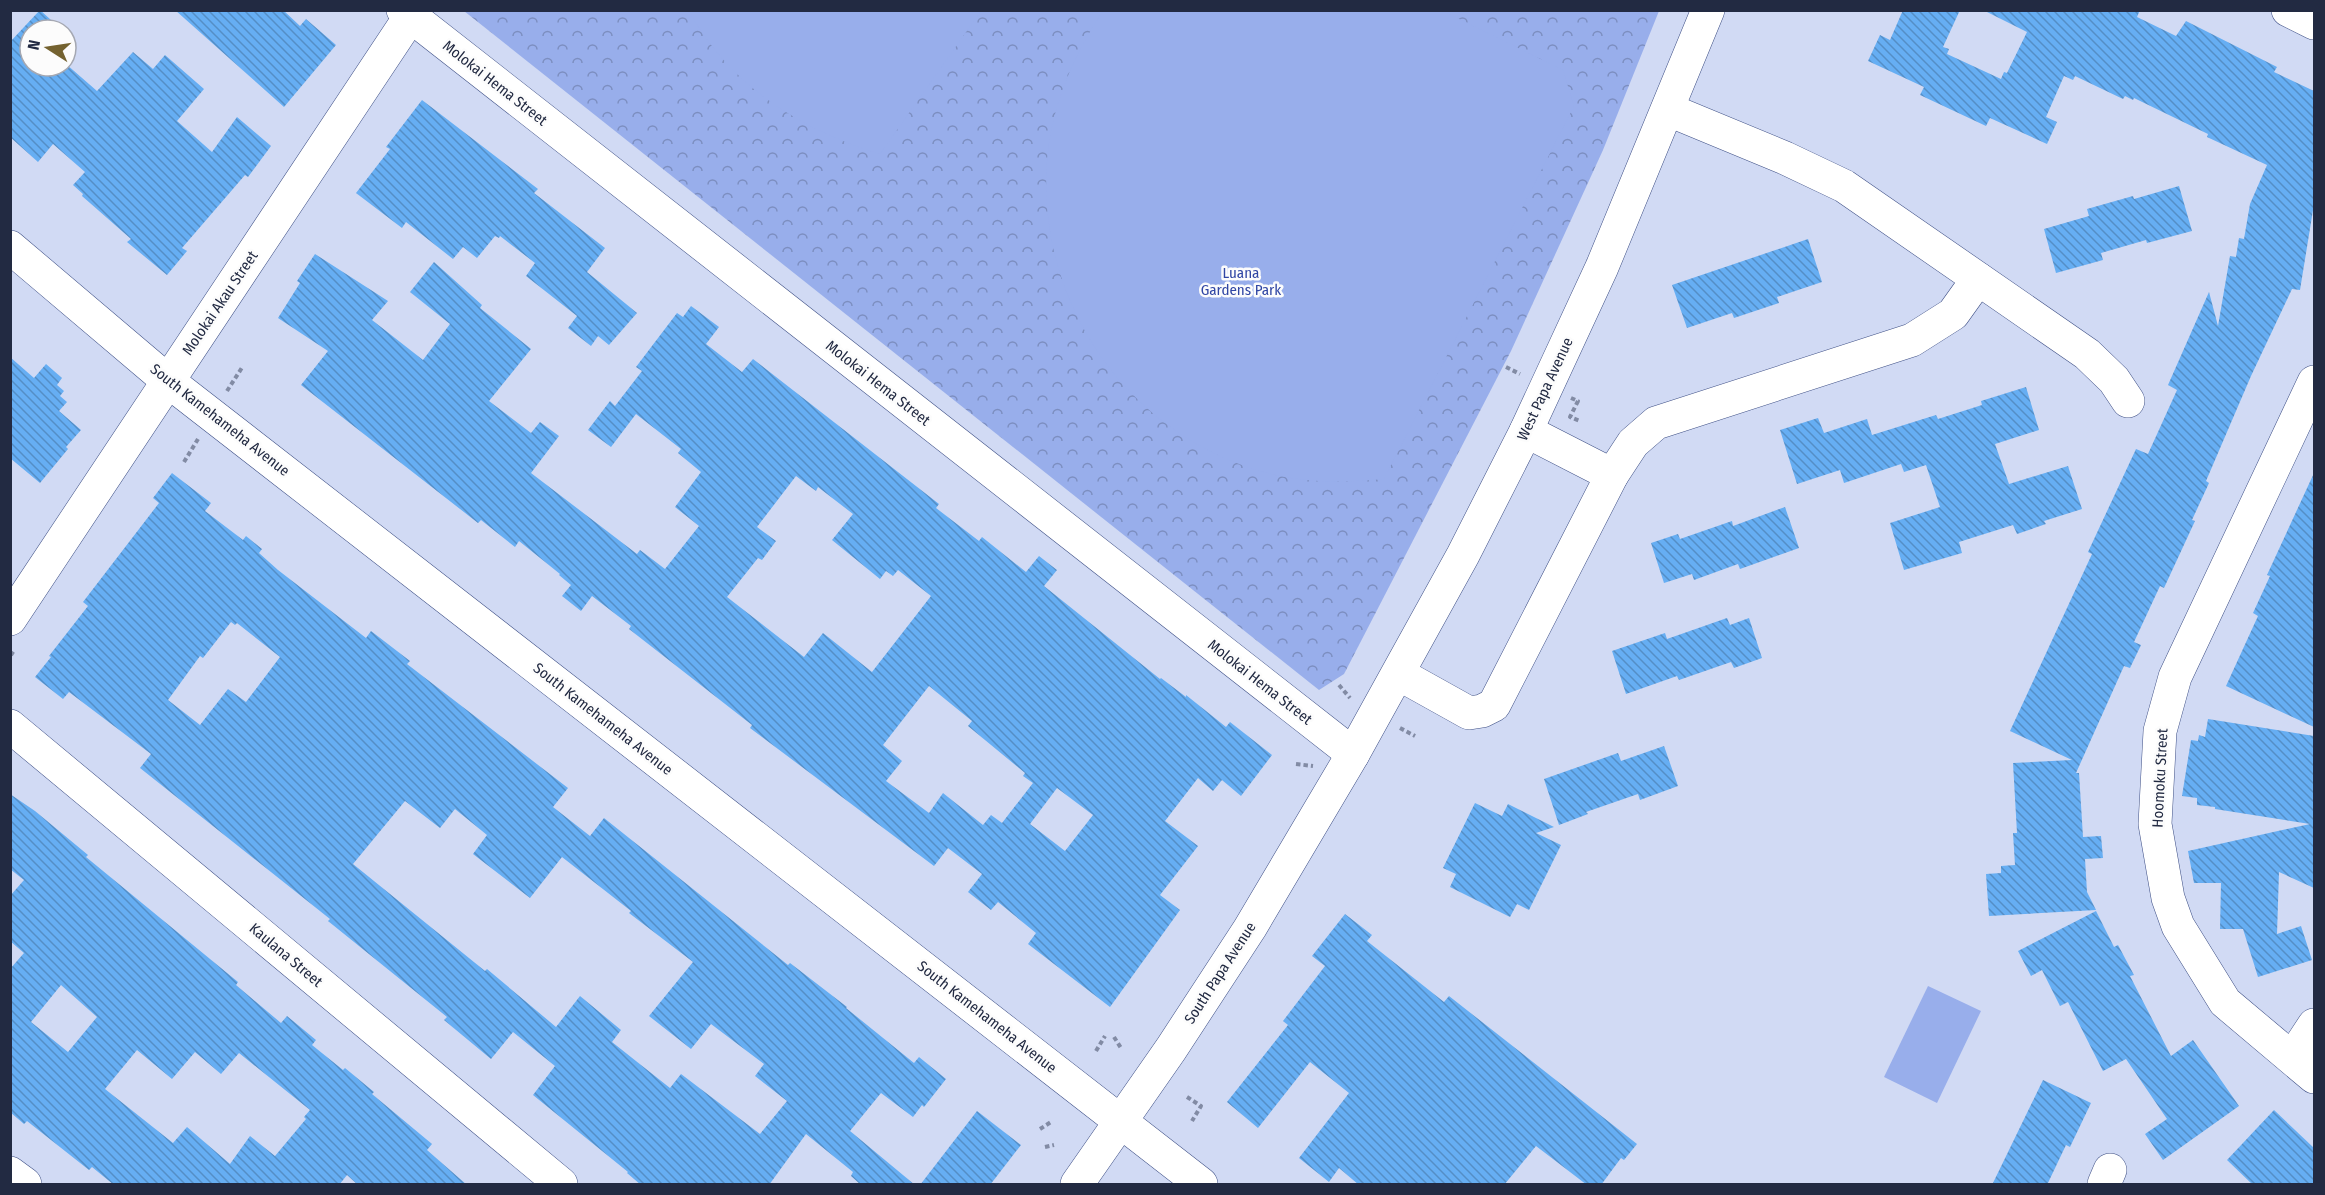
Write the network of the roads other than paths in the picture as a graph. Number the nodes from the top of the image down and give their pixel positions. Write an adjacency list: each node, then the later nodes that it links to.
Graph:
1 (1708, 10): 5 (street, West Papa Avenue)
2 (2288, 10): 4 (street)
3 (406, 14): 8 (street, Molokai Akau Street); 16 (street, Molokai Hema Street)
4 (2314, 22)
5 (1669, 110): 7 (street); 11 (street, West Papa Avenue)
6 (10, 247): 8 (street, South Kamehameha Avenue)
7 (1978, 279): 10 (street); 12 (street)
8 (168, 381): 13 (street, Molokai Akau Street); 19 (street, South Kamehameha Avenue)
9 (2314, 382): 18 (street, Hoomoku Street)
10 (2128, 400)
11 (1526, 431): 12 (street); 14 (street, West Papa Avenue)
12 (1612, 475): 14 (street)
13 (10, 619)
14 (1399, 674): 16 (street, West Papa Avenue)
15 (10, 726): 22 (street, Kaulana Street)
16 (1353, 754): 19 (street, South Papa Avenue)
17 (2314, 1025): 18 (street)
18 (2304, 1067)
19 (1120, 1120): 23 (street, South Papa Avenue); 24 (street, South Kamehameha Avenue)
20 (10, 1173): 21 (street)
21 (25, 1185)
22 (561, 1185)
23 (1077, 1185)
24 (1202, 1185)

